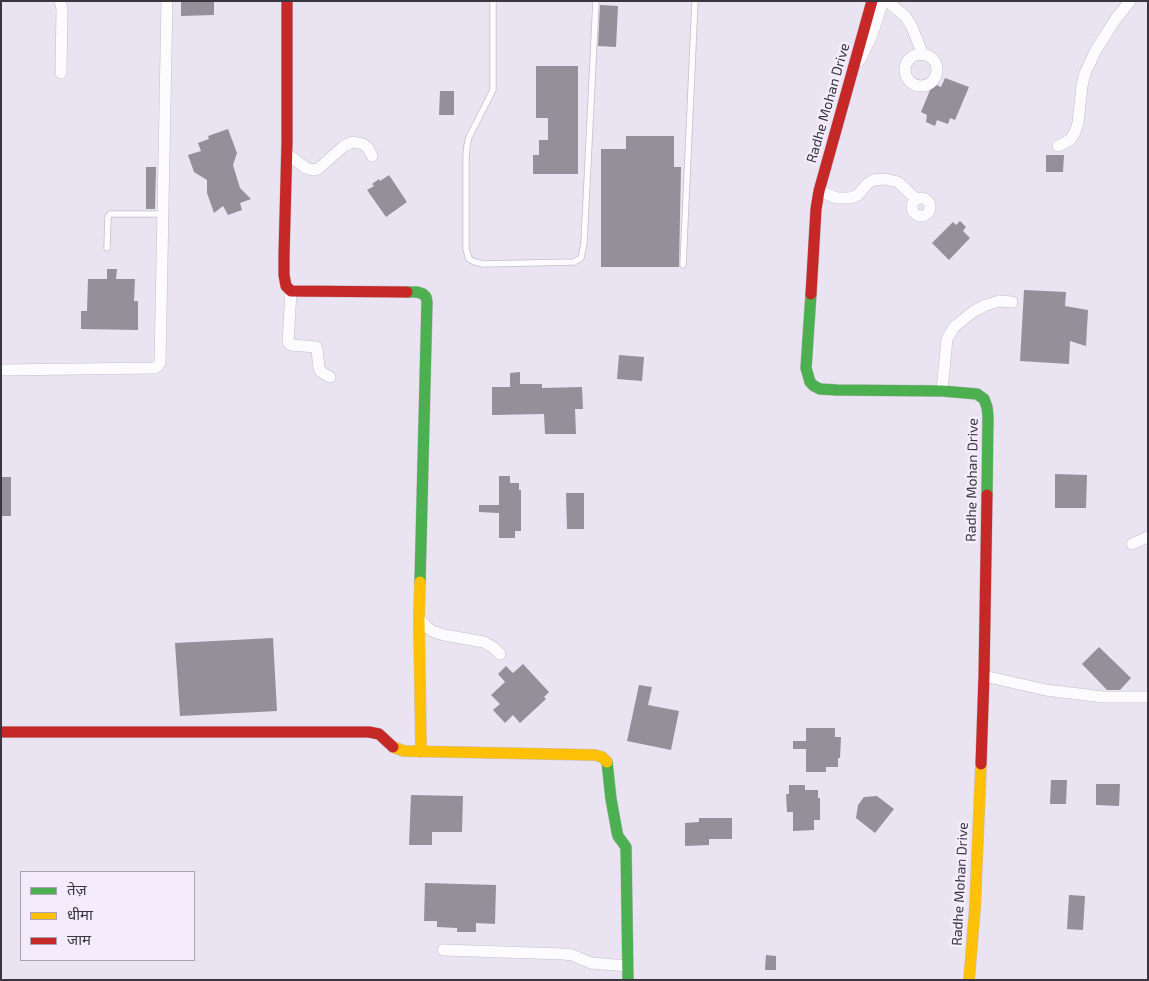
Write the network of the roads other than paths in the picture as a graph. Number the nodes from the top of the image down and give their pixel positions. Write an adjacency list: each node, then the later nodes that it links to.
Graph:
1 (60, 1): 12 (street)
2 (167, 1): 18 (street)
3 (287, 1): 14 (street)
4 (493, 1): 5 (lane)
5 (596, 1)
6 (695, 1): 20 (lane)
7 (872, 1): 11 (street, Radhe Mohan Drive)
8 (885, 1): 10 (street); 11 (street)
9 (1130, 1): 13 (street)
10 (923, 55)
11 (853, 70): 16 (street, Radhe Mohan Drive)
12 (61, 73)
13 (1058, 146)
14 (286, 153): 15 (street); 21 (street)
15 (372, 156)
16 (819, 191): 17 (street); 25 (street, Radhe Mohan Drive)
17 (916, 199)
18 (164, 214): 19 (lane); 23 (street)
19 (108, 248)
20 (683, 265)
21 (291, 291): 24 (street); 28 (street)
22 (1012, 302): 25 (street)
23 (1, 370)
24 (330, 377)
25 (942, 390): 30 (street, Radhe Mohan Drive)
26 (1148, 537): 27 (street)
27 (1132, 544)
28 (420, 619): 29 (street); 33 (street)
29 (500, 654)
30 (984, 676): 31 (street); 37 (street, Radhe Mohan Drive)
31 (1148, 697)
32 (1, 732): 33 (street)
33 (421, 752): 35 (street)
34 (443, 950): 35 (street)
35 (628, 966): 36 (street)
36 (628, 980)
37 (969, 980)

